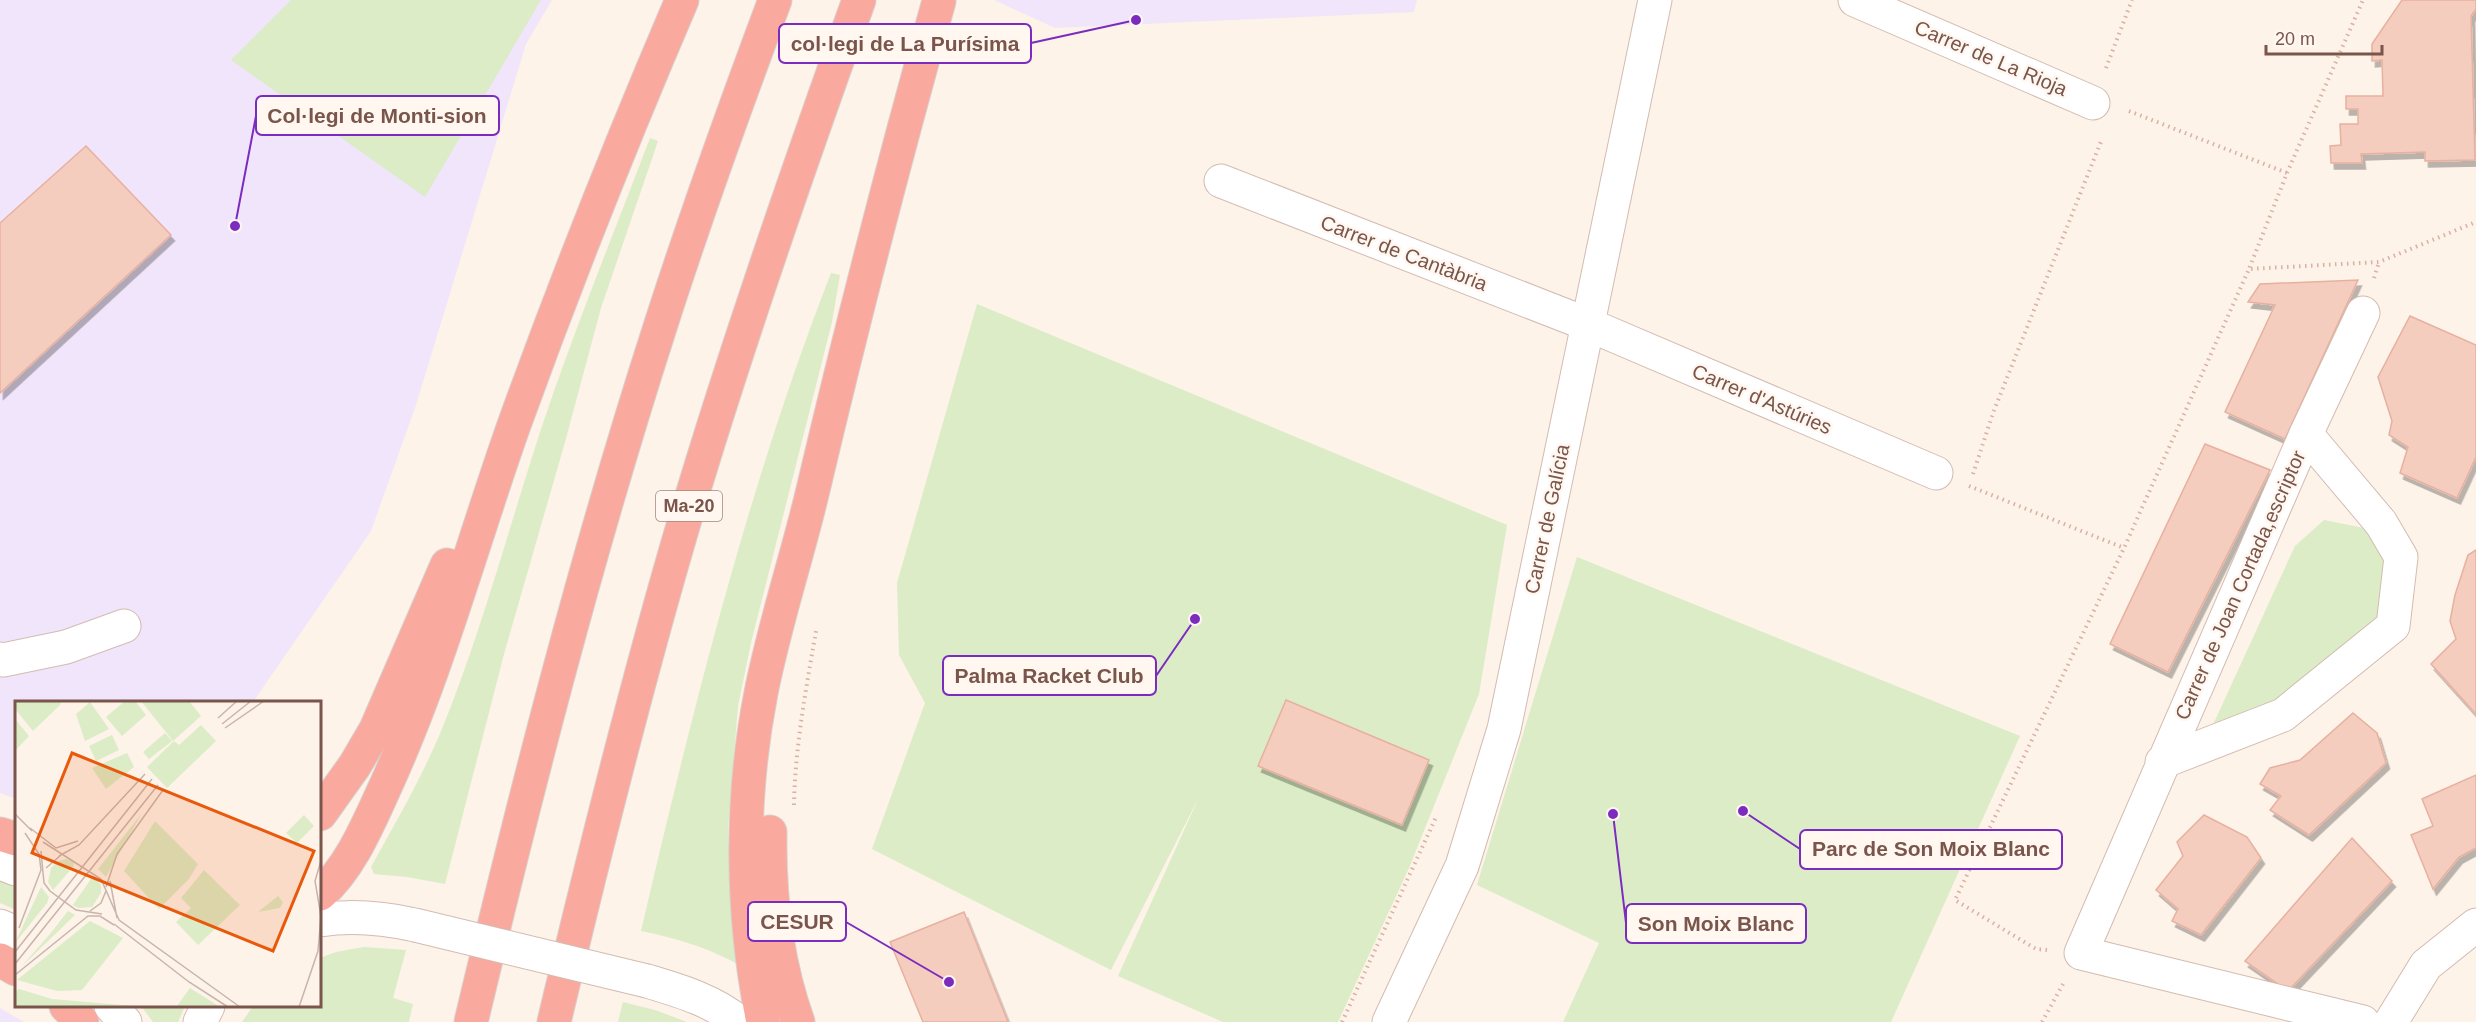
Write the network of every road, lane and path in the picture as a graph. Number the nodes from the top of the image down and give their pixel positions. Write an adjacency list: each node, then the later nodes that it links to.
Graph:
1 (682, 0): 18 (highway)
2 (775, 0): 49 (highway)
3 (859, 0): 50 (highway, Ma-20)
4 (1655, 0): 17 (street, Carrer de Galícia)
5 (1855, 0): 11 (street, Carrer de La Rioja)
6 (2132, 0): 11 (path)
7 (2363, 0): 12 (path)
8 (939, 1): 23 (highway)
9 (973, 33): 10 (path)
10 (965, 55)
11 (2104, 105): 12 (path); 21 (path)
12 (2287, 173): 15 (path)
13 (1221, 181): 17 (street, Carrer de Cantàbria)
14 (2476, 222): 15 (path)
15 (2249, 269): 22 (path)
16 (2363, 313): 19 (street)
17 (1587, 324): 20 (street, Carrer d'Astúries); 55 (street, Carrer de Galícia)
18 (514, 426): 28 (highway); 35 (highway)
19 (2306, 434): 27 (street, Carrer de Joan Cortada,escriptor); 27 (street, Carrer de Joan Cortada,escriptor)
20 (1936, 473): 21 (path)
21 (1969, 486): 22 (path)
22 (2124, 548): 40 (path)
23 (785, 592): 52 (highway); 53 (highway)
24 (818, 620): 30 (path)
25 (124, 626): 26 (street)
26 (0, 659)
27 (2162, 762): 40 (street, Carrer de Joan Cortada,escriptor)
28 (321, 813)
29 (1437, 813): 54 (path)
30 (794, 815)
31 (0, 834): 32 (highway)
32 (15, 838)
33 (0, 863): 34 (street)
34 (15, 869)
35 (321, 893)
36 (321, 920): 51 (street, bridge)
37 (2476, 925): 58 (street)
38 (0, 926): 39 (street)
39 (15, 933)
40 (2081, 953): 56 (path); 57 (street)
41 (0, 960): 42 (highway)
42 (15, 968)
43 (68, 1007): 46 (highway)
44 (113, 1007): 47 (street)
45 (207, 1007): 48 (street)
46 (82, 1022)
47 (125, 1022)
48 (200, 1022)
49 (471, 1022)
50 (554, 1022)
51 (739, 1022)
52 (763, 1022)
53 (798, 1022)
54 (1342, 1022)
55 (1389, 1022)
56 (2042, 1022)
57 (2363, 1022)
58 (2391, 1022)

